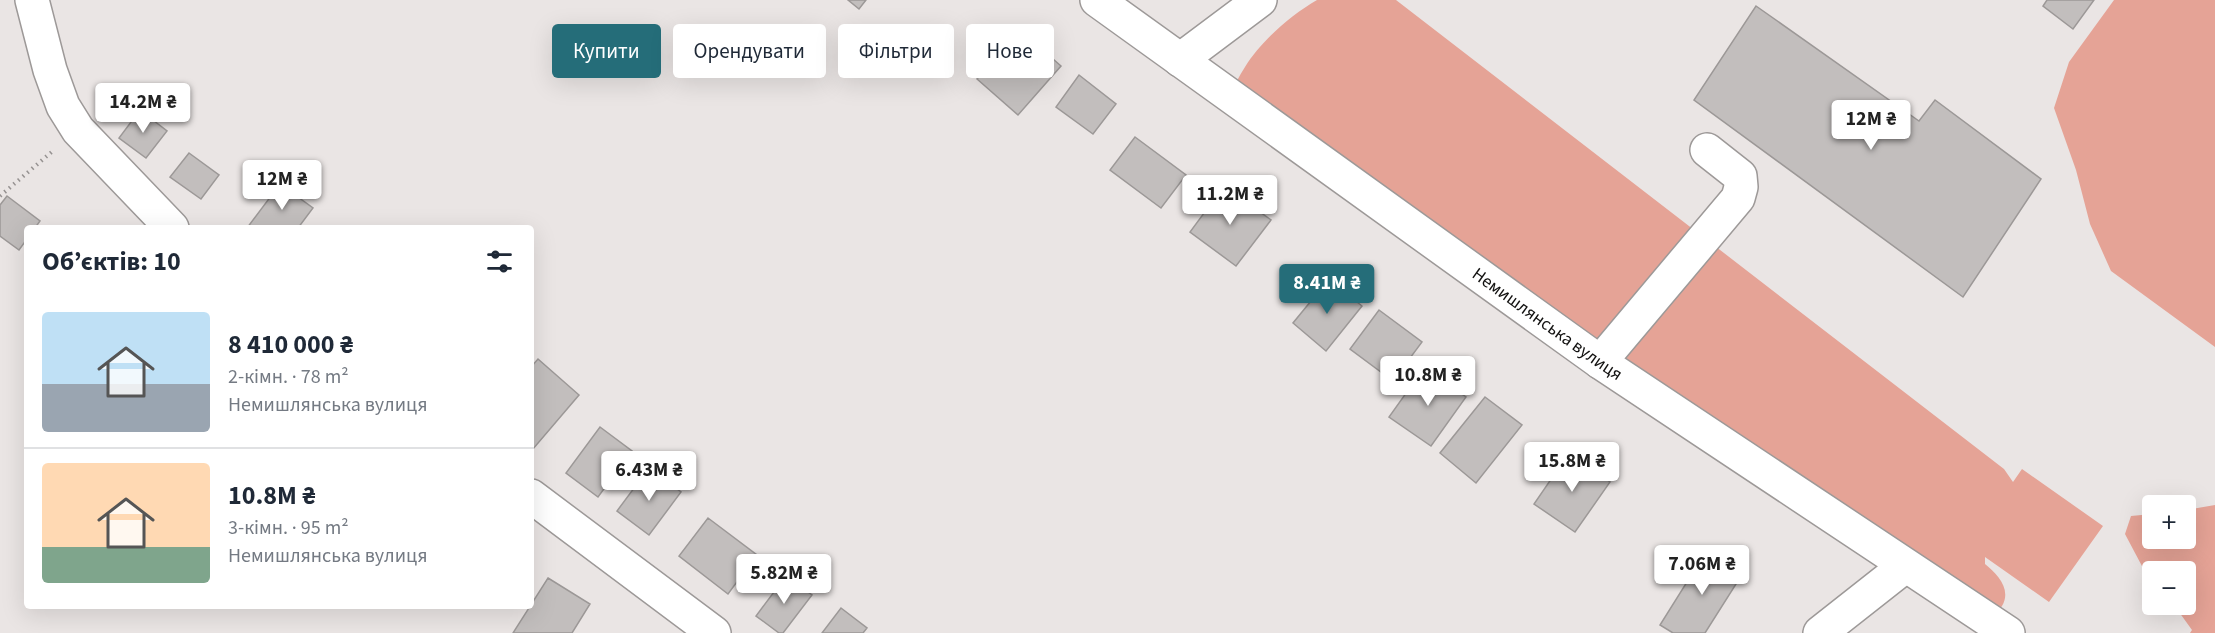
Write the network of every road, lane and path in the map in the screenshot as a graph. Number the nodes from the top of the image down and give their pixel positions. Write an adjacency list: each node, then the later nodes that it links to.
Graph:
1 (32, 0): 5 (street)
2 (1097, 0): 4 (street, Немишлянська вулиця)
3 (1260, 0): 4 (street)
4 (1180, 60): 9 (street, Немишлянська вулиця)
5 (78, 130): 7 (path); 8 (street)
6 (1707, 150): 9 (street)
7 (0, 196)
8 (169, 225)
9 (1600, 362): 11 (street, Немишлянська вулиця)
10 (534, 498): 12 (street)
11 (1905, 566): 13 (street); 14 (street, Немишлянська вулиця)
12 (714, 633)
13 (1820, 633)
14 (2008, 633)

